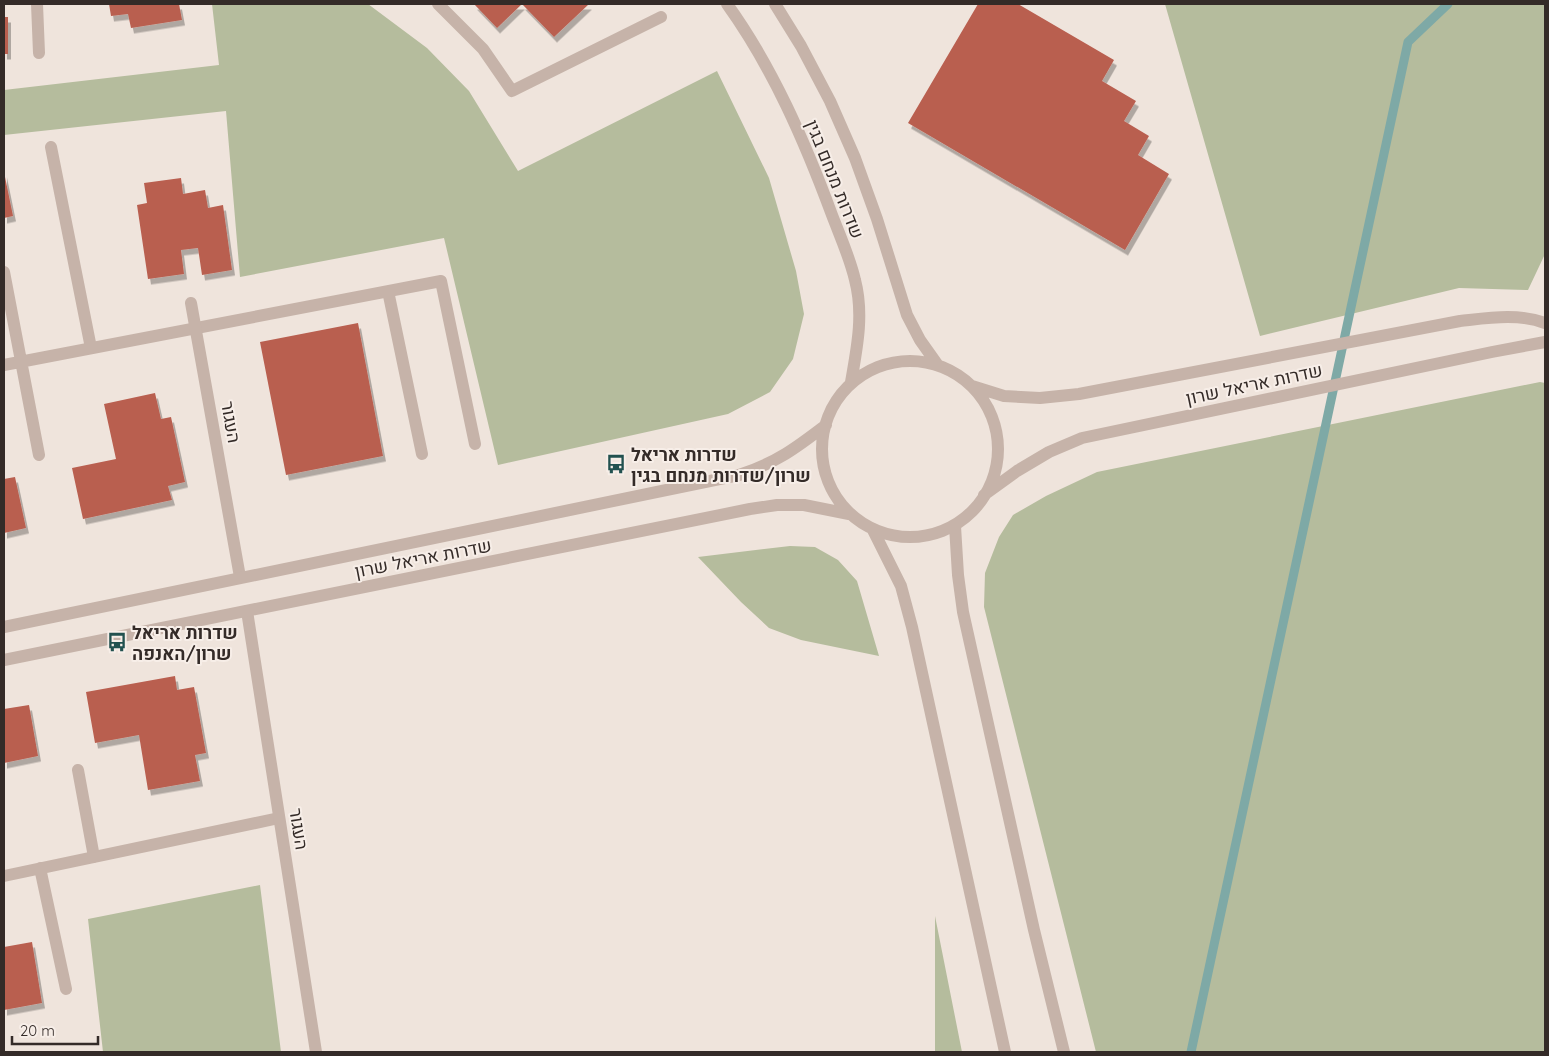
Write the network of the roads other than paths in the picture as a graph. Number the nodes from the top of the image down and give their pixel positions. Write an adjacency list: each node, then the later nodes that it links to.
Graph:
1 (37, 4): 6 (street)
2 (438, 4): 5 (street)
3 (727, 4): 18 (street, שדרות מנחם בגין)
4 (774, 4): 16 (street, שדרות מנחם בגין)
5 (661, 17)
6 (39, 53)
7 (51, 147): 14 (street)
8 (4, 272): 15 (street)
9 (388, 290): 12 (street); 21 (street); 22 (street)
10 (191, 303): 12 (street, העגור)
11 (1545, 323): 19 (street, שדרות אריאל שרון)
12 (196, 328): 14 (street); 28 (street, העגור)
13 (1545, 342): 24 (street, שדרות אריאל שרון)
14 (91, 348): 15 (street)
15 (21, 361): 17 (street); 23 (street)
16 (937, 364): 18 (street); 19 (street)
17 (4, 365)
18 (851, 382): 20 (street)
19 (972, 386): 24 (street)
20 (826, 425): 25 (street); 28 (street, שדרות אריאל שרון)
21 (476, 444)
22 (422, 454)
23 (39, 455)
24 (984, 496): 26 (street)
25 (850, 514): 27 (street); 29 (street, שדרות אריאל שרון)
26 (955, 526): 27 (street); 40 (street)
27 (873, 530): 39 (street)
28 (240, 577): 30 (street, שדרות אריאל שרון)
29 (247, 611): 31 (street, שדרות אריאל שרון); 33 (street, העגור)
30 (4, 626)
31 (4, 660)
32 (78, 770): 34 (street)
33 (279, 818): 34 (street); 38 (street, העגור)
34 (94, 857): 35 (street)
35 (40, 868): 36 (street); 37 (street)
36 (4, 876)
37 (66, 989)
38 (316, 1052)
39 (1005, 1052)
40 (1064, 1052)

